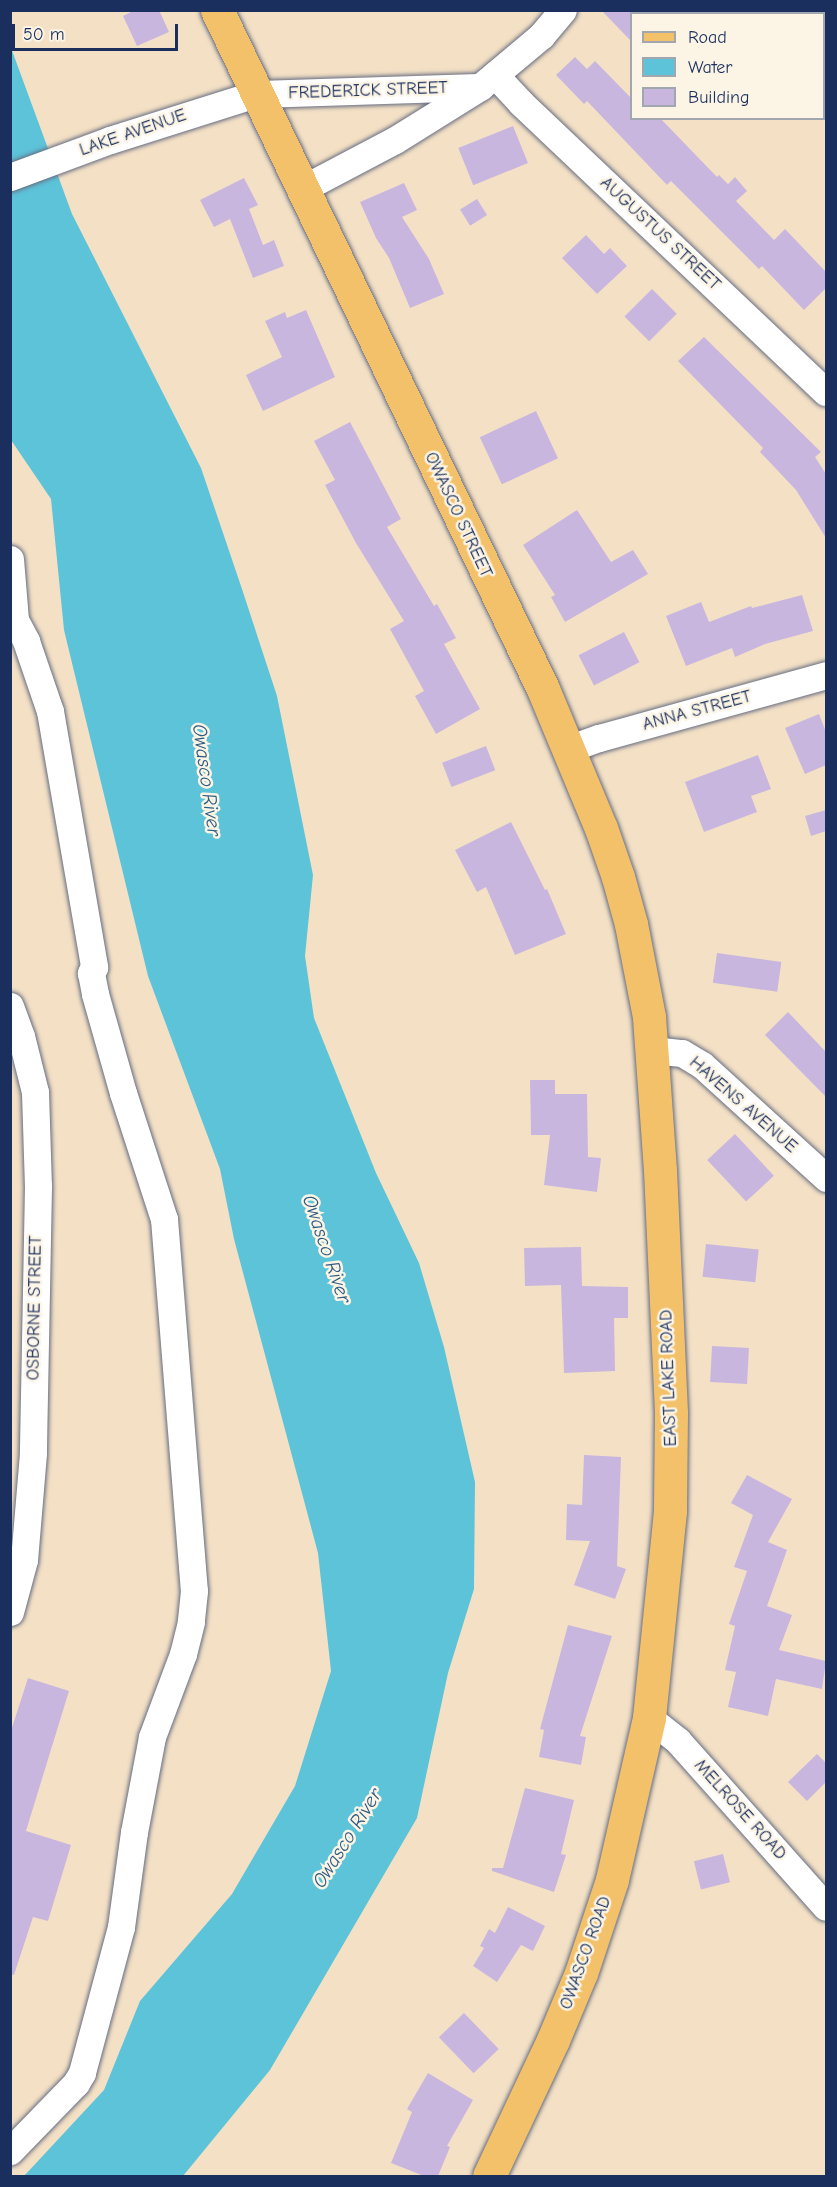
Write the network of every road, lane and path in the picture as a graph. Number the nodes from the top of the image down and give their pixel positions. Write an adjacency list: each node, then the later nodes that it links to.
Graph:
1 (217, 10): 4 (main road, OWASCO STREET)
2 (564, 10): 3 (street, FREDERICK STREET)
3 (487, 81): 4 (street, FREDERICK STREET); 6 (street, FREDERICK STREET); 7 (street, AUGUSTUS STREET)
4 (256, 94): 5 (street, LAKE AVENUE); 6 (main road, OWASCO STREET)
5 (10, 177)
6 (302, 189): 10 (main road, OWASCO STREET)
7 (826, 392)
8 (10, 559): 19 (street)
9 (826, 675): 10 (street, ANNA STREET)
10 (568, 749): 12 (main road, OWASCO STREET)
11 (10, 1006): 15 (street, OSBORNE STREET)
12 (651, 1044): 13 (street, HAVENS AVENUE); 17 (main road, EAST LAKE ROAD)
13 (826, 1178)
14 (10, 1374): 15 (street)
15 (34, 1390): 16 (street, OSBORNE STREET)
16 (10, 1612)
17 (650, 1718): 18 (street, MELROSE ROAD); 20 (main road, OWASCO ROAD)
18 (826, 1907)
19 (10, 2151)
20 (489, 2176)

